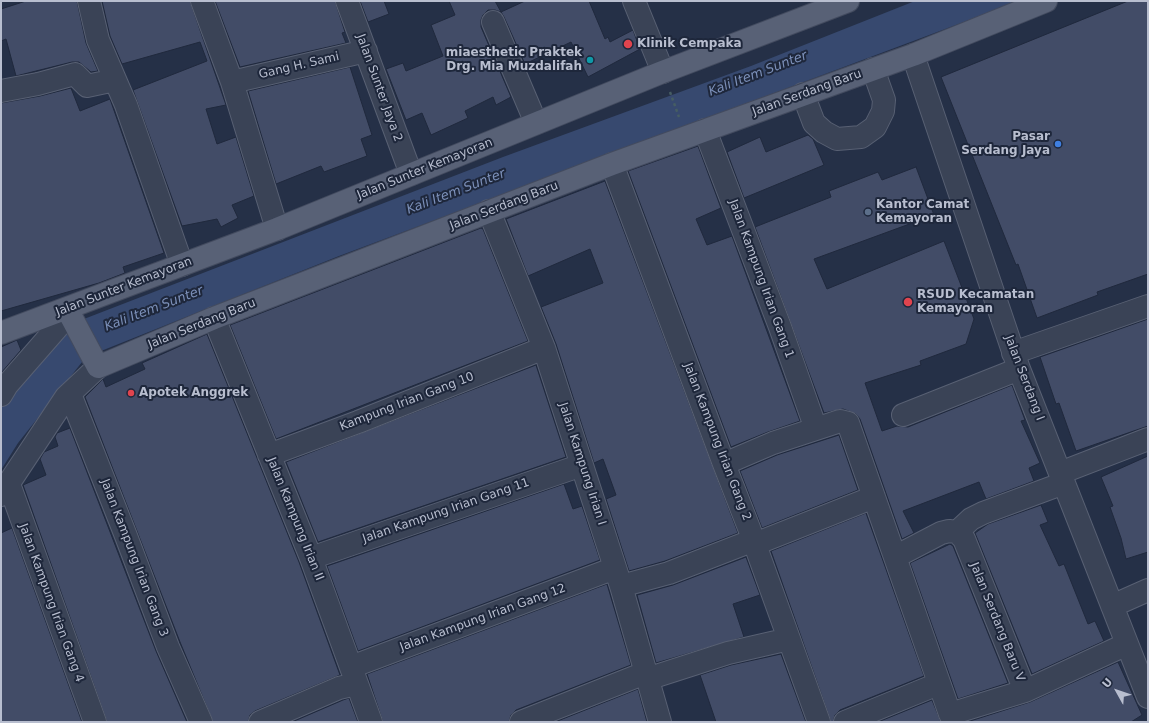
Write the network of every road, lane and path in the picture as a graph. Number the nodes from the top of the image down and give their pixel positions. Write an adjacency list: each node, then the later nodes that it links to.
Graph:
1 (89, 1): 11 (street)
2 (202, 1): 13 (street)
3 (347, 1): 8 (street, Jalan Sunter Jaya 2)
4 (634, 1): 12 (street)
5 (848, 1): 12 (main road, Jalan Sunter Kemayoran)
6 (1046, 1): 9 (main road, Jalan Serdang Baru)
7 (493, 22): 16 (street)
8 (366, 51): 13 (street, Gang H. Sami); 20 (street, Jalan Sunter Jaya 2)
9 (913, 55): 10 (main road, Jalan Serdang Baru); 29 (street, Jalan Serdang I)
10 (873, 69): 15 (main road, Jalan Serdang Baru); 15 (street)
11 (115, 80): 14 (street); 23 (street)
12 (666, 80): 16 (main road, Jalan Sunter Kemayoran); 17 (path)
13 (232, 82): 22 (street)
14 (1, 91)
15 (803, 94): 18 (main road, Jalan Serdang Baru)
16 (536, 123): 20 (main road, Jalan Sunter Kemayoran)
17 (681, 123)
18 (705, 130): 19 (main road, Jalan Serdang Baru); 34 (street, Jalan Kampung Irian Gang 1)
19 (612, 164): 21 (main road, Jalan Serdang Baru); 37 (street, Jalan Kampung Irian Gang 2)
20 (411, 174): 22 (main road, Jalan Sunter Kemayoran)
21 (489, 211): 26 (main road, Jalan Serdang Baru); 28 (street, Jalan Kampung Irian I)
22 (277, 229): 23 (main road, Jalan Sunter Kemayoran)
23 (182, 265): 25 (main road, Jalan Sunter Kemayoran)
24 (1148, 306): 29 (street)
25 (69, 313): 27 (main road, Jalan Sunter Kemayoran); 30 (main road); 32 (street)
26 (214, 318): 30 (main road, Jalan Serdang Baru); 36 (street, Jalan Kampung Irian II)
27 (1, 333)
28 (544, 348): 36 (street, Kampung Irian Gang 10); 38 (street, Jalan Kampung Irian I)
29 (1016, 361): 33 (street); 39 (street, Jalan Serdang I)
30 (97, 365): 31 (street)
31 (70, 394): 40 (street); 57 (street, Jalan Kampung Irian Gang 3)
32 (1, 395)
33 (903, 415)
34 (816, 429): 37 (street); 41 (street)
35 (1148, 439): 39 (street)
36 (269, 455): 45 (street, Jalan Kampung Irian II)
37 (724, 464): 43 (street, Jalan Kampung Irian Gang 2)
38 (582, 465): 45 (street, Jalan Kampung Irian Gang 11); 46 (street, Jalan Kampung Irian I)
39 (1062, 478): 42 (street); 48 (street, Jalan Serdang I)
40 (5, 489): 56 (street, Jalan Kampung Irian Gang 4)
41 (874, 498): 43 (street, Jalan Kampung Irian Gang 12); 44 (street)
42 (961, 535): 44 (street); 54 (street, Jalan Serdang Baru V)
43 (754, 542): 46 (street, Jalan Kampung Irian Gang 12); 49 (street, Jalan Kampung Irian Gang 2)
44 (895, 557): 53 (street)
45 (311, 558): 51 (street, Jalan Kampung Irian II)
46 (622, 581): 51 (street, Jalan Kampung Irian Gang 12); 52 (street, Jalan Kampung Irian I)
47 (1148, 590): 48 (street)
48 (1112, 606): 50 (street, Jalan Serdang I)
49 (789, 639): 52 (street); 62 (street, Jalan Kampung Irian Gang 2)
50 (1127, 644): 54 (street, Jalan Serdang Baru V); 55 (street, Jalan Serdang I)
51 (354, 675): 58 (street, Jalan Kampung Irian Gang 12); 59 (street, Jalan Kampung Irian II)
52 (651, 676): 60 (street); 61 (street, Jalan Kampung Irian I)
53 (938, 684): 54 (street); 63 (street)
54 (1025, 690)
55 (1148, 697)
56 (95, 722)
57 (201, 722)
58 (260, 722)
59 (371, 722)
60 (521, 722)
61 (660, 722)
62 (819, 722)
63 (845, 722)

